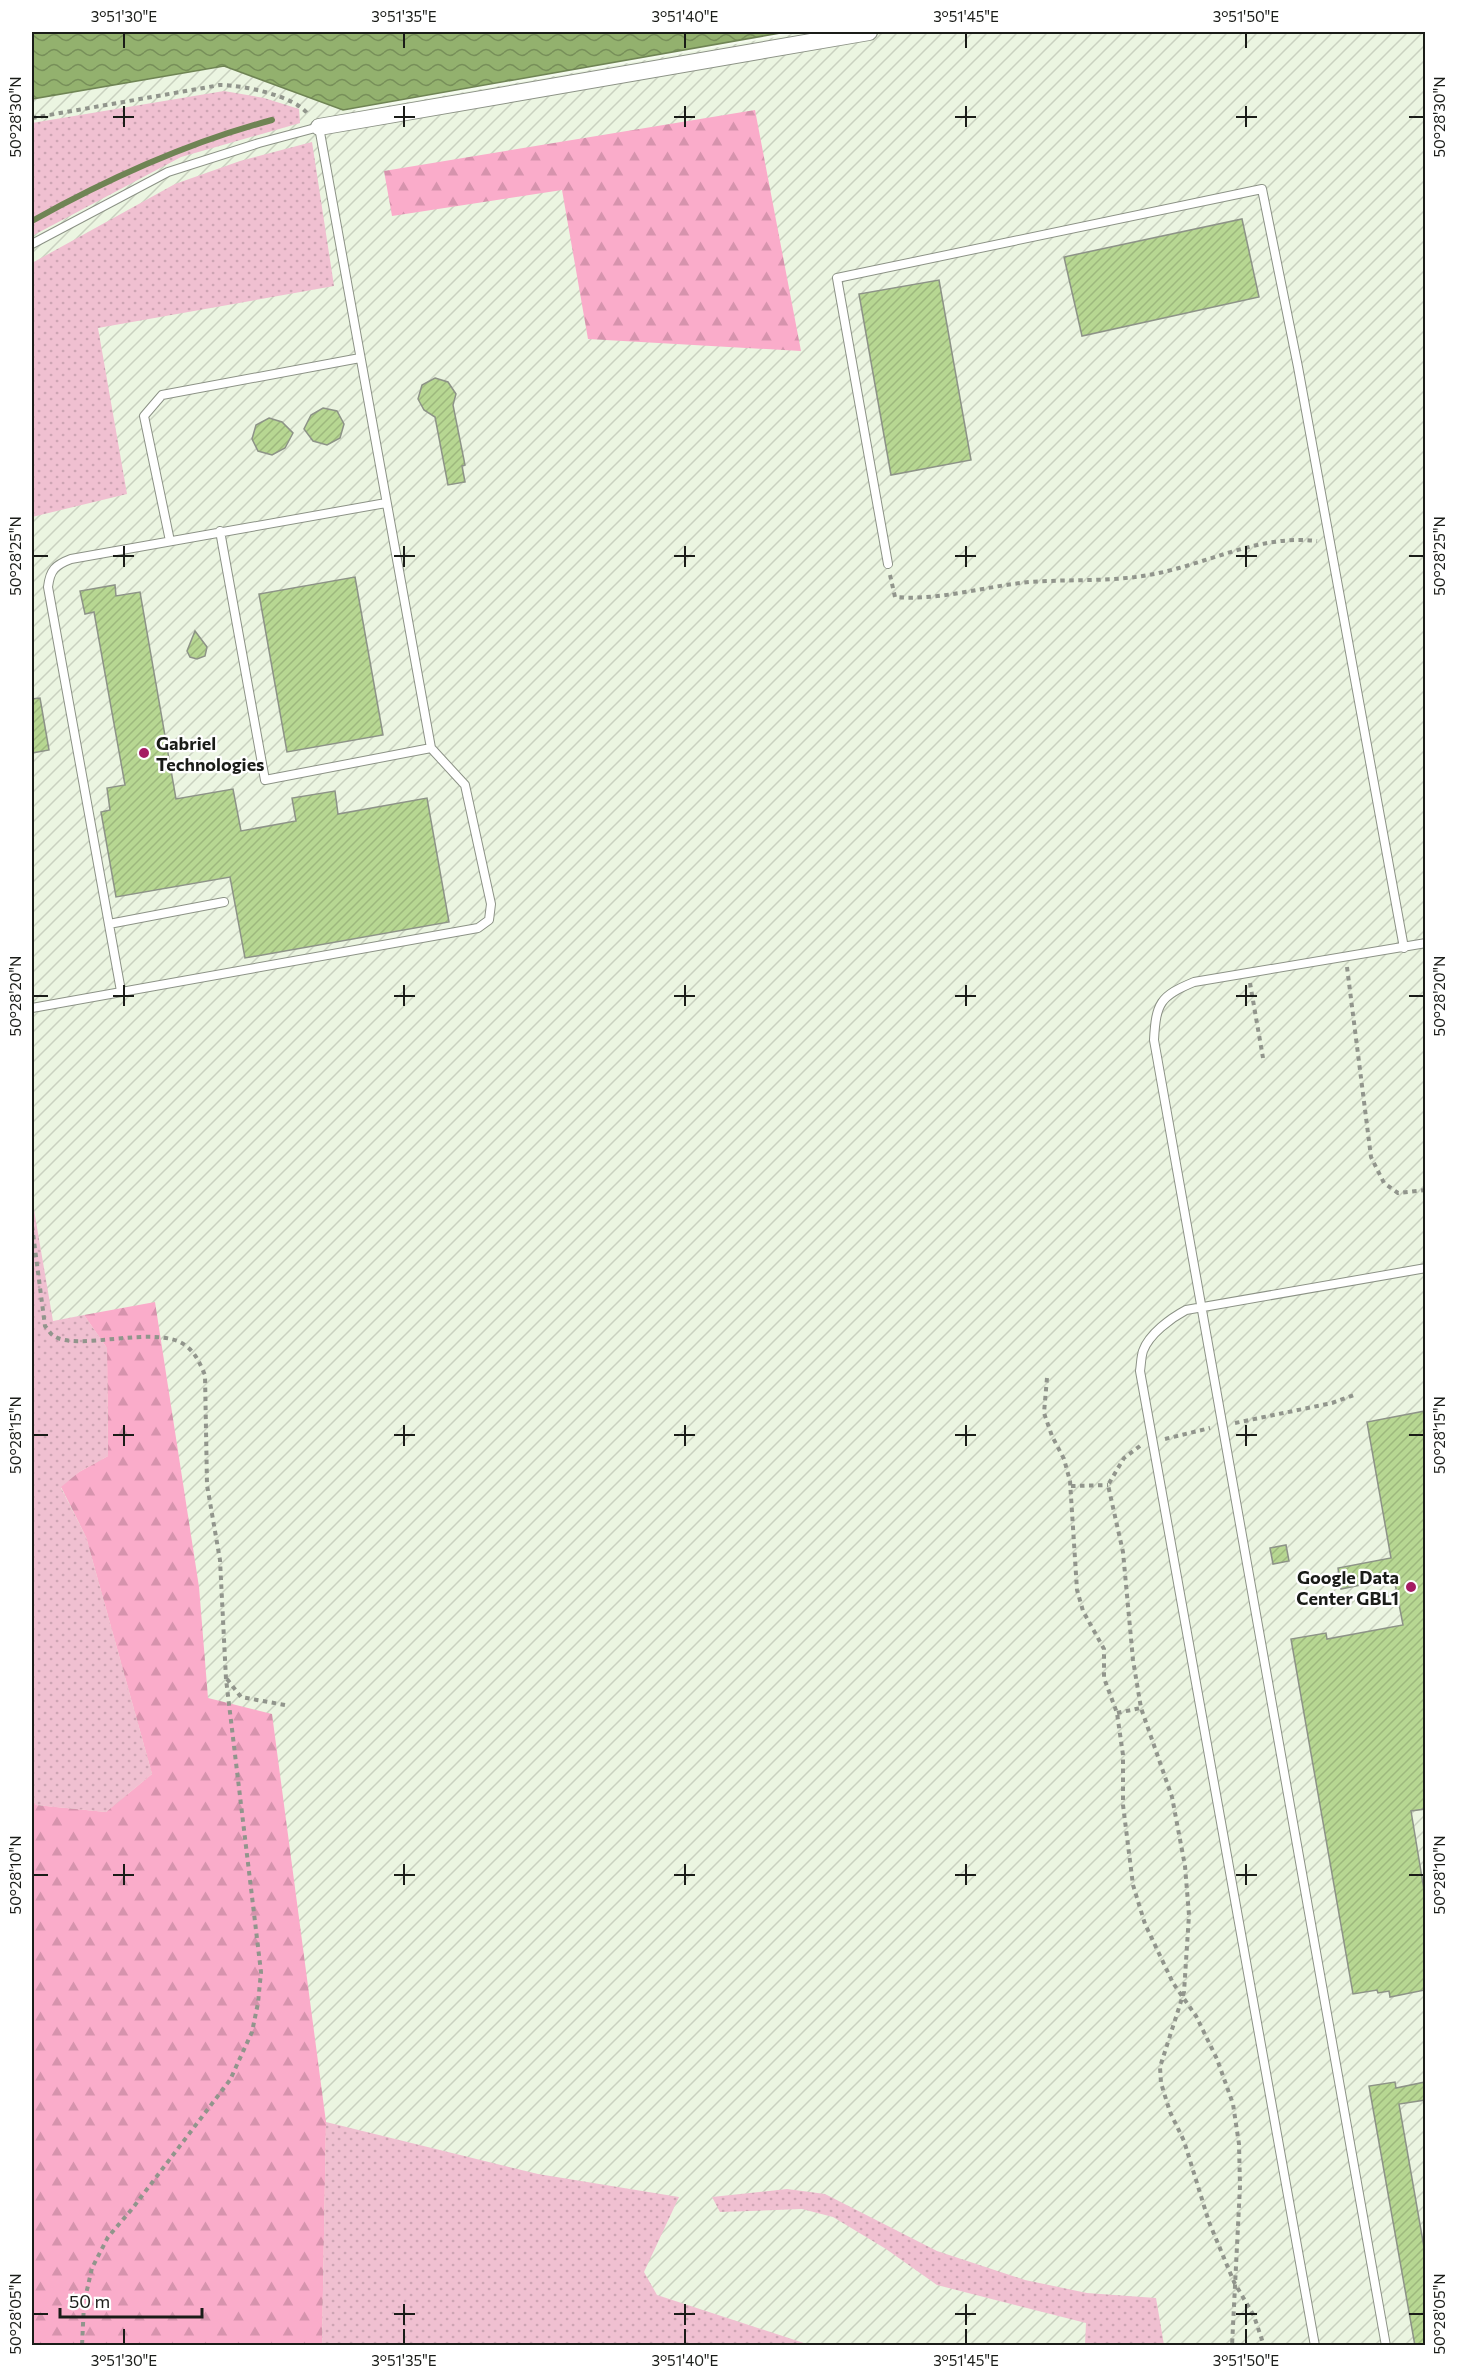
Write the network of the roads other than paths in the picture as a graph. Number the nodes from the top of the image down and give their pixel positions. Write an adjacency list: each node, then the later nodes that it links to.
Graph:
1 (869, 32): 2 (street)
2 (319, 127): 3 (lane); 4 (lane)
3 (32, 244)
4 (360, 358): 5 (lane); 7 (lane)
5 (386, 502): 6 (lane); 9 (lane)
6 (220, 531): 7 (lane); 9 (lane)
7 (170, 541): 11 (lane)
8 (888, 564): 13 (lane)
9 (431, 748): 14 (lane)
10 (225, 902): 11 (lane)
11 (109, 924): 14 (lane)
12 (1425, 944): 13 (lane)
13 (1404, 948): 17 (lane)
14 (122, 990): 15 (lane)
15 (32, 1008)
16 (1425, 1268): 17 (lane)
17 (1202, 1308): 18 (lane); 19 (lane)
18 (1315, 2346)
19 (1386, 2346)

